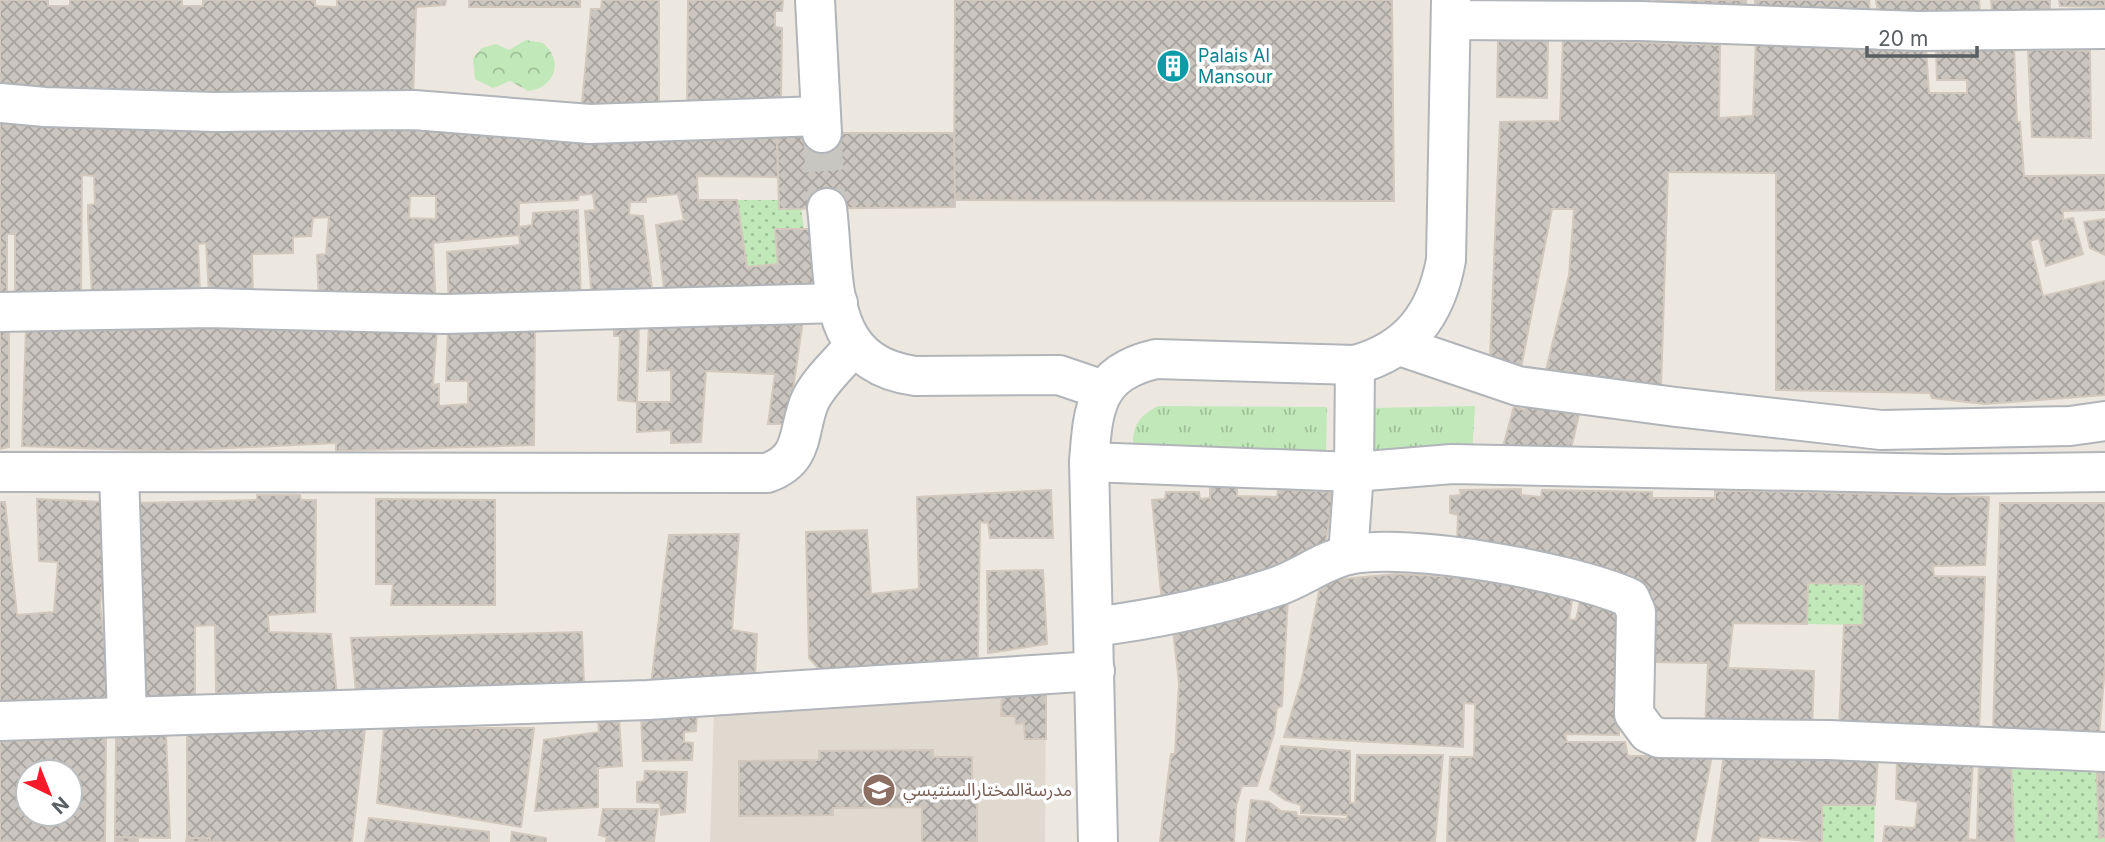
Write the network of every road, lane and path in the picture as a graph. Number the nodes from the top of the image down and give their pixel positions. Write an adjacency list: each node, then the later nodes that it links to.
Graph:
1 (815, 0): 5 (street)
2 (1451, 10): 3 (street); 9 (street)
3 (1641, 10): 4 (street)
4 (2105, 29)
5 (0, 103)
6 (827, 208): 7 (street)
7 (838, 303): 8 (street); 10 (street)
8 (0, 312)
9 (1400, 346): 11 (street); 13 (street)
10 (853, 347): 12 (street); 18 (street)
11 (1355, 365): 12 (street); 15 (street)
12 (1103, 390): 14 (street)
13 (2105, 421)
14 (1089, 462): 15 (street); 20 (street)
15 (1354, 471): 17 (street); 19 (street)
16 (0, 472): 18 (street)
17 (2105, 472)
18 (119, 473): 22 (street)
19 (1348, 555): 20 (street); 24 (street)
20 (1093, 627): 21 (street)
21 (1095, 671): 22 (street); 25 (street)
22 (127, 716): 23 (street)
23 (0, 722)
24 (2105, 752)
25 (1098, 842)

